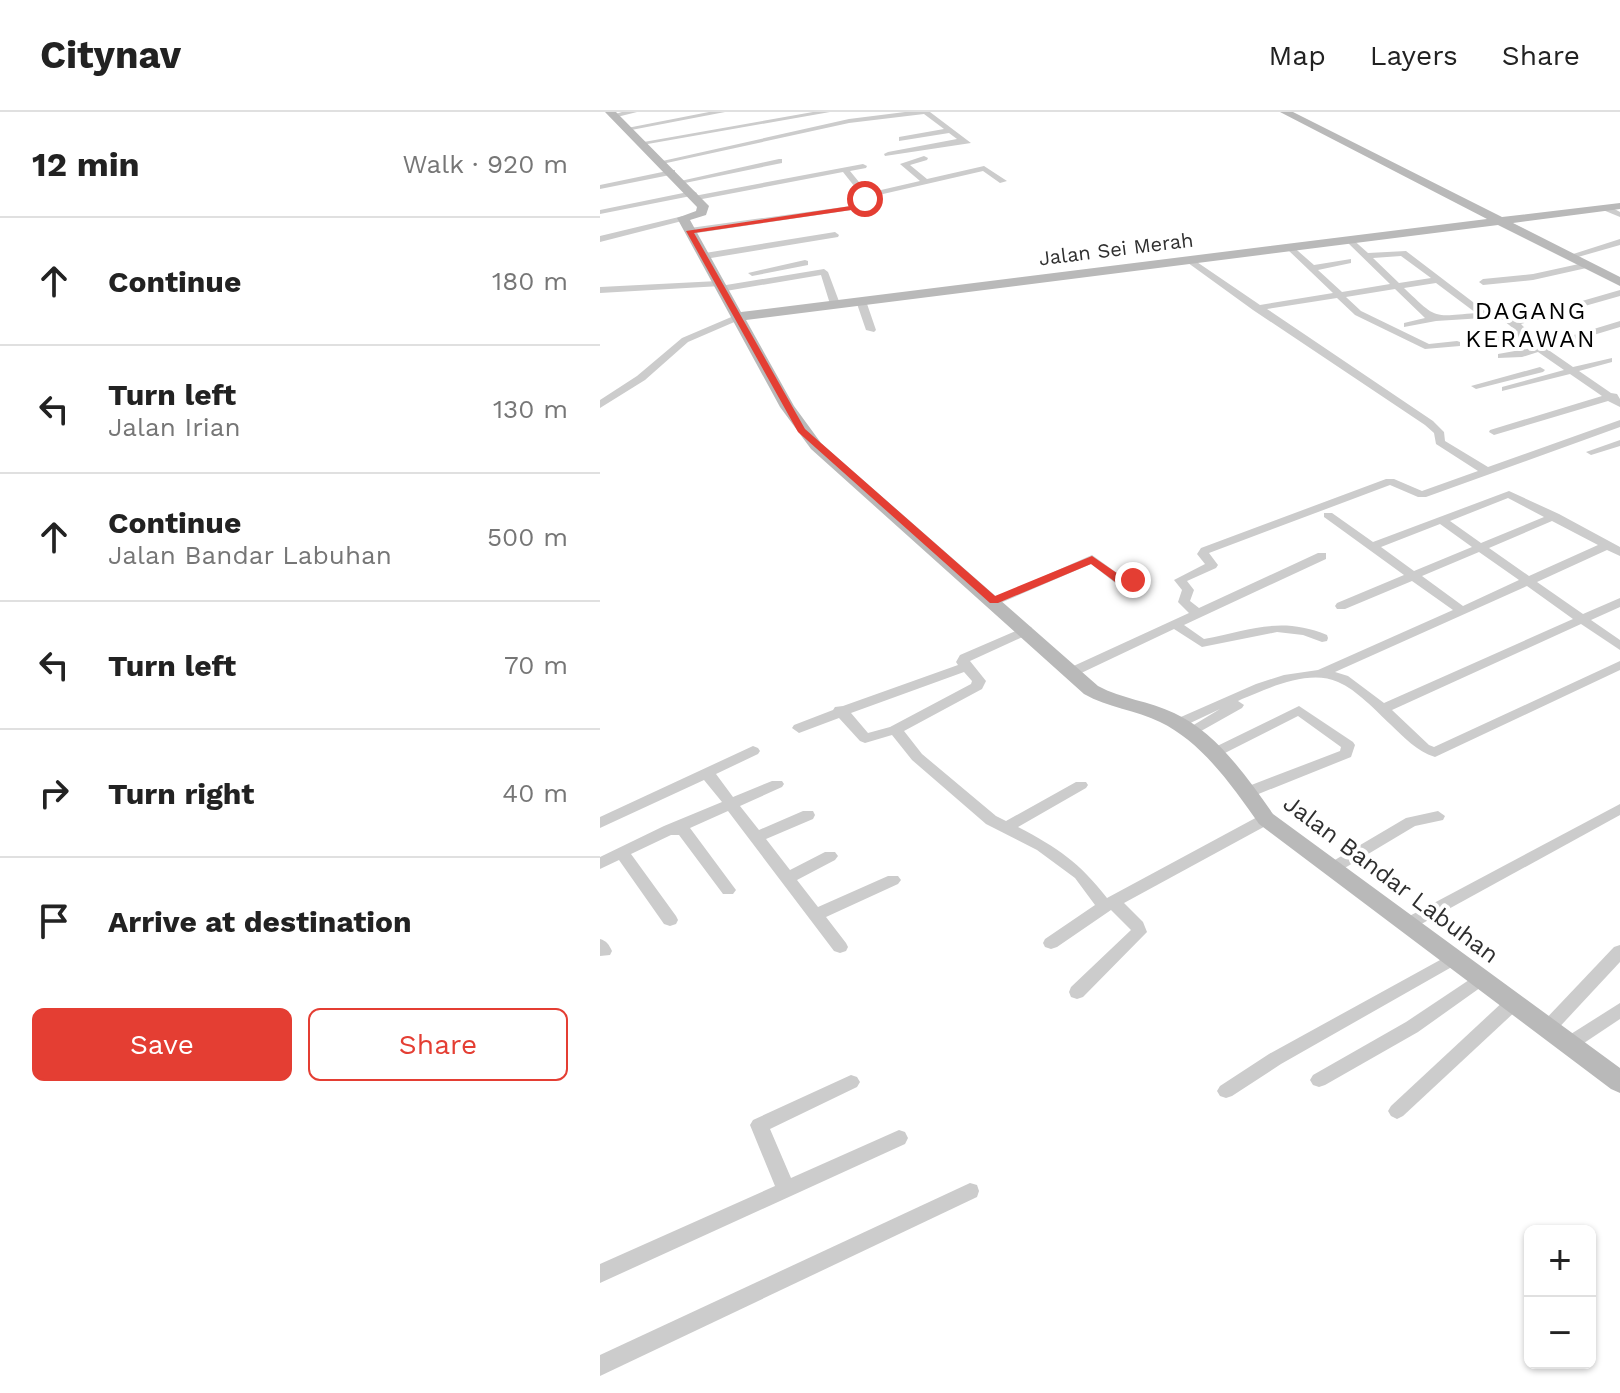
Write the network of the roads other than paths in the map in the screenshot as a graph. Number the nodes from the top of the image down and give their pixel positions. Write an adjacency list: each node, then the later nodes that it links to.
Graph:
1 (633, 112): 9 (street)
2 (684, 112): 9 (street)
3 (721, 112): 9 (street)
4 (826, 112): 7 (street)
5 (924, 112): 11 (street); 17 (street)
6 (1285, 112): 33 (main road)
7 (813, 113): 8 (street)
8 (778, 115): 13 (street)
9 (617, 119): 10 (main road); 13 (main road)
10 (600, 124)
11 (951, 130): 12 (street); 14 (street)
12 (902, 139)
13 (642, 143): 17 (main road)
14 (888, 154)
15 (924, 158): 24 (street)
16 (779, 161): 22 (street)
17 (662, 162): 22 (main road)
18 (863, 166): 20 (street)
19 (948, 166): 21 (street)
20 (844, 169): 26 (street); 27 (street)
21 (959, 175): 23 (street); 24 (street)
22 (676, 177): 25 (street); 26 (main road)
23 (1003, 181)
24 (926, 182): 27 (street)
25 (600, 187)
26 (695, 196): 30 (street); 32 (main road)
27 (866, 196): 34 (street)
28 (1620, 206): 29 (main road, Jalan Sei Merah)
29 (1606, 208): 31 (street); 33 (main road, Jalan Sei Merah)
30 (600, 212)
31 (1620, 215)
32 (683, 218): 34 (main road, Jalan Bandar Labuhan); 36 (street)
33 (1502, 222): 37 (main road, Jalan Sei Merah); 42 (main road)
34 (690, 231): 40 (main road, Jalan Bandar Labuhan)
35 (835, 235): 40 (street)
36 (600, 239)
37 (1350, 240): 39 (main road, Jalan Sei Merah); 41 (street)
38 (1620, 242): 42 (street)
39 (1290, 247): 43 (main road, Jalan Sei Merah); 47 (street)
40 (705, 256): 51 (main road, Jalan Bandar Labuhan)
41 (1366, 256): 49 (street); 52 (street)
42 (1571, 256): 46 (main road)
43 (1188, 260): 56 (main road, Jalan Sei Merah); 58 (street)
44 (1348, 261): 47 (street)
45 (805, 263): 51 (street)
46 (1588, 265): 48 (main road); 50 (street)
47 (1313, 268): 55 (street)
48 (1617, 278)
49 (1436, 280): 52 (street); 59 (street)
50 (1483, 282)
51 (718, 284): 53 (street); 57 (street); 60 (main road, Jalan Bandar Labuhan)
52 (1397, 287): 55 (street); 61 (street)
53 (600, 290)
54 (1620, 293): 62 (street)
55 (1336, 295): 58 (street); 70 (street)
56 (861, 301): 57 (main road, Jalan Sei Merah); 66 (street)
57 (835, 304): 60 (main road, Jalan Sei Merah)
58 (1256, 308): 83 (street)
59 (1482, 313): 61 (street); 62 (street)
60 (736, 318): 78 (street); 95 (main road, Jalan Bandar Labuhan)
61 (1435, 318): 64 (street)
62 (1515, 323): 67 (street)
63 (1620, 324): 65 (street)
64 (1407, 325)
65 (1607, 329): 68 (street); 71 (street)
66 (871, 330)
67 (1524, 334): 69 (street); 71 (street)
68 (1620, 337)
69 (1491, 340)
70 (1457, 344)
71 (1537, 347): 72 (street); 74 (street)
72 (1501, 356)
73 (1609, 360): 74 (street)
74 (1565, 368): 75 (street); 76 (street); 77 (street)
75 (1476, 386)
76 (1506, 389)
77 (1617, 398): 80 (street)
78 (600, 405)
79 (1620, 423): 83 (street)
80 (1494, 432)
81 (1620, 443): 82 (street)
82 (1591, 452)
83 (1484, 470): 99 (street)
84 (1328, 515): 87 (street)
85 (1555, 516): 86 (street); 88 (street); 89 (street)
86 (1440, 519): 87 (street); 89 (street)
87 (1373, 546): 92 (street)
88 (1606, 546): 90 (street); 94 (street)
89 (1482, 548): 92 (street); 94 (street)
90 (1620, 552)
91 (1322, 556): 99 (street)
92 (1414, 577): 97 (street); 98 (street)
93 (1133, 580): 95 (street)
94 (1529, 581): 98 (street); 100 (street)
95 (994, 601): 102 (main road, Jalan Bandar Labuhan)
96 (1620, 602): 100 (street)
97 (1341, 606)
98 (1462, 611): 108 (street)
99 (1199, 615): 101 (street)
100 (1581, 619): 104 (street); 110 (street)
101 (1178, 626): 103 (street); 107 (street)
102 (1027, 630): 106 (street); 107 (main road, Jalan Bandar Labuhan)
103 (1322, 638)
104 (1620, 646)
105 (1620, 665): 110 (street)
106 (967, 666): 109 (street); 113 (street)
107 (1072, 672): 111 (main road, Jalan Bandar Labuhan)
108 (1323, 673): 110 (street); 111 (street)
109 (840, 710): 112 (street); 113 (street)
110 (1381, 710)
111 (1184, 727): 115 (main road, Jalan Bandar Labuhan)
112 (799, 728)
113 (895, 730): 127 (street)
114 (753, 751): 116 (street)
115 (1214, 753): 119 (main road, Jalan Bandar Labuhan); 119 (street)
116 (707, 773): 120 (street); 125 (street)
117 (777, 784): 120 (street)
118 (1081, 785): 127 (street)
119 (1246, 793): 124 (main road, Jalan Bandar Labuhan)
120 (731, 804): 126 (street); 128 (street)
121 (1620, 809): 139 (street)
122 (808, 815): 128 (street)
123 (1438, 816): 132 (street)
124 (1266, 819): 132 (main road, Jalan Bandar Labuhan); 136 (street)
125 (600, 823)
126 (677, 828): 129 (street); 135 (street)
127 (1005, 828): 136 (street)
128 (756, 837): 133 (street)
129 (622, 853): 131 (street); 138 (street)
130 (830, 856): 133 (street)
131 (600, 863)
132 (1333, 868): 139 (main road, Jalan Bandar Labuhan)
133 (787, 878): 137 (street)
134 (893, 880): 137 (street)
135 (728, 890)
136 (1109, 904): 140 (street); 145 (street)
137 (816, 915): 141 (street)
138 (670, 920)
139 (1408, 924): 143 (main road, Jalan Bandar Labuhan)
140 (1051, 943)
141 (840, 947)
142 (1620, 951): 148 (street)
143 (1451, 960): 144 (main road, Jalan Bandar Labuhan); 153 (street)
144 (1478, 980): 146 (main road, Jalan Bandar Labuhan); 150 (street)
145 (1077, 992)
146 (1512, 1004): 148 (main road, Jalan Bandar Labuhan); 154 (street)
147 (1620, 1010): 149 (street)
148 (1547, 1029): 149 (main road, Jalan Bandar Labuhan)
149 (1569, 1044): 152 (main road, Jalan Bandar Labuhan)
150 (1319, 1080)
151 (851, 1082): 156 (street)
152 (1620, 1082)
153 (1226, 1091)
154 (1397, 1111)
155 (899, 1138): 156 (street)
156 (786, 1190): 158 (street)
157 (970, 1191): 159 (street)
158 (600, 1274)
159 (600, 1366)

